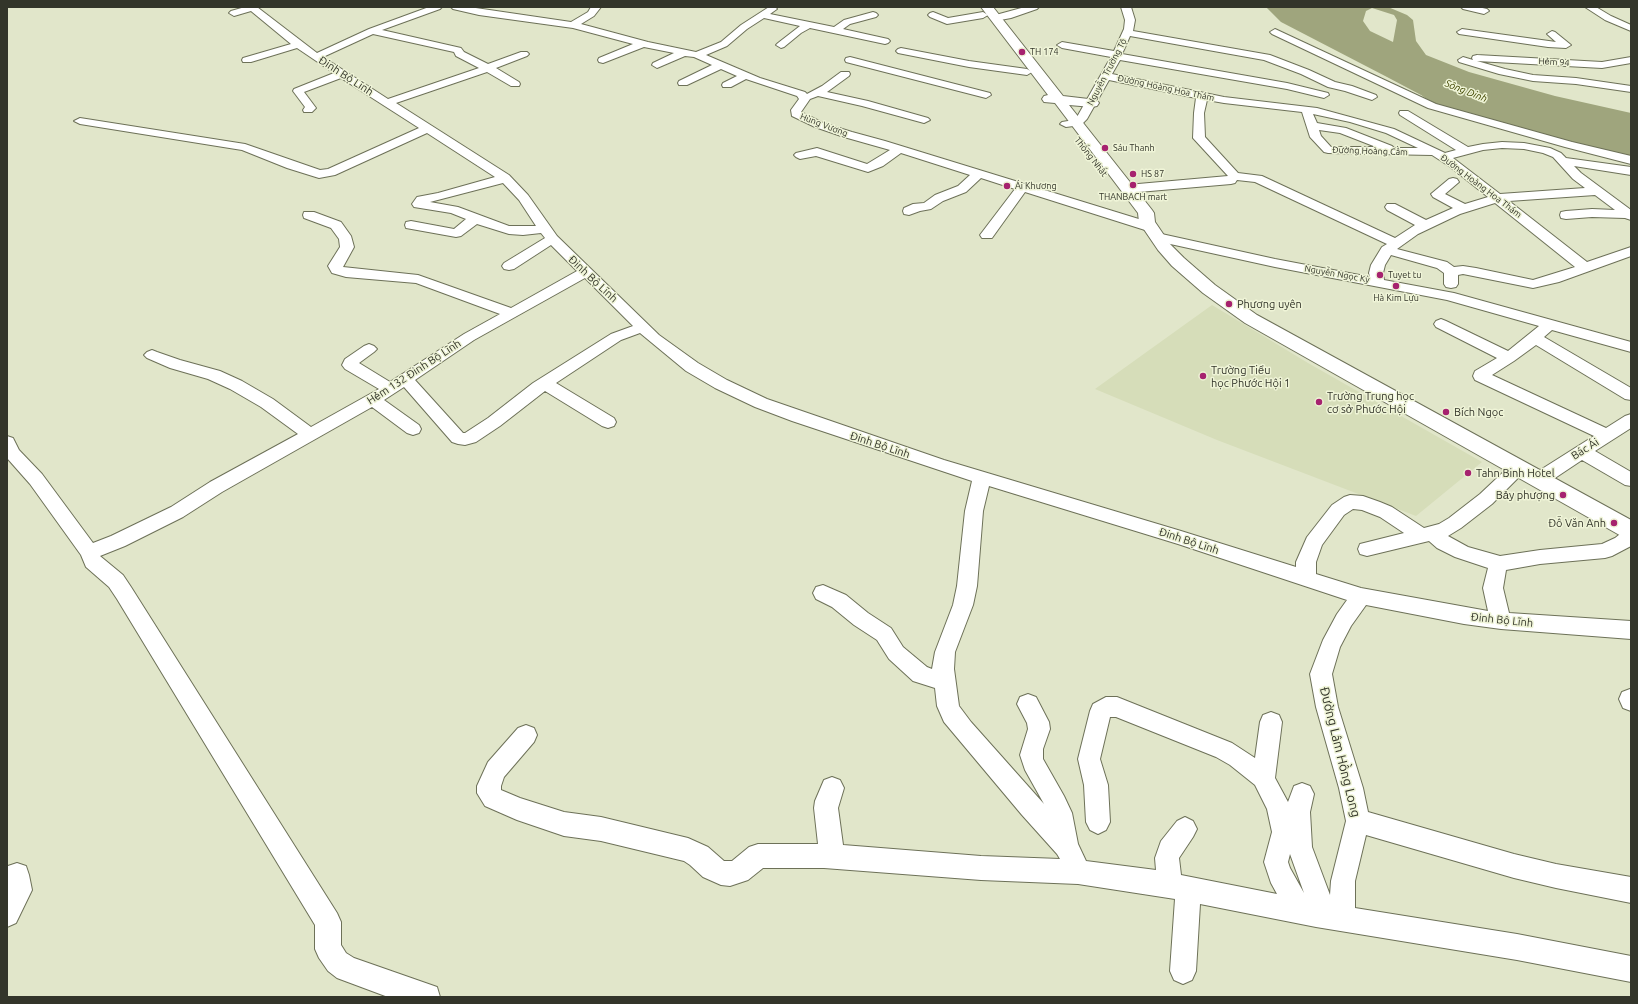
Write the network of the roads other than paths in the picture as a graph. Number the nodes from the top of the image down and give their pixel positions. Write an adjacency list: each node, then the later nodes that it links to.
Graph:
1 (252, 7): 11 (street); 33 (street, Đinh Bộ Lĩnh)
2 (437, 7): 19 (street)
3 (456, 7): 16 (street, Hùng Vương)
4 (596, 7): 16 (street)
5 (774, 7): 12 (street)
6 (1034, 7): 15 (street)
7 (1126, 7): 25 (street, Nguyễn Trường Tộ)
8 (1466, 7): 10 (street)
9 (1590, 7): 18 (street)
10 (1484, 11)
11 (234, 13)
12 (762, 15): 17 (street); 40 (street)
13 (873, 15): 20 (street)
14 (933, 15): 15 (street)
15 (989, 16): 55 (main road, Thống Nhất); 75 (main road, Thống Nhất)
16 (573, 25): 30 (street, Hùng Vương)
17 (809, 25): 20 (street); 34 (street)
18 (1631, 28)
19 (372, 31): 42 (street); 53 (street)
20 (835, 31): 28 (street)
21 (1536, 31): 32 (street)
22 (1186, 32): 29 (street)
23 (1275, 32): 31 (street)
24 (1462, 32): 32 (street)
25 (1128, 33): 29 (street); 41 (street, Nguyễn Trường Tộ)
26 (1552, 34): 32 (street)
27 (1234, 38): 44 (street)
28 (885, 41)
29 (1179, 43): 44 (street)
30 (643, 44): 38 (street, Hùng Vương); 46 (street)
31 (1300, 44): 36 (street); 93 (street)
32 (1548, 44): 50 (street)
33 (298, 45): 42 (street, Đinh Bộ Lĩnh); 45 (street)
34 (781, 45)
35 (1062, 45): 41 (street)
36 (1285, 48)
37 (901, 51): 54 (street)
38 (685, 52): 40 (street, Hùng Vương); 51 (street)
39 (524, 54): 53 (street)
40 (697, 55): 52 (street, Hùng Vương)
41 (1117, 56): 59 (street, Nguyễn Trường Tộ); 66 (street)
42 (316, 57): 56 (street, Đinh Bộ Lĩnh)
43 (1477, 58): 50 (street, Hẻm 94)
44 (1229, 59): 64 (street); 66 (street)
45 (247, 60)
46 (603, 60)
47 (850, 60): 65 (street)
48 (1463, 60): 60 (street)
49 (1631, 60): 50 (street, Hẻm 94)
50 (1568, 63): 60 (street)
51 (657, 65)
52 (720, 65): 58 (street, Hùng Vương); 61 (street)
53 (488, 68): 62 (street); 76 (street)
54 (963, 70): 55 (street); 65 (street)
55 (1027, 72): 75 (main road, Thống Nhất)
56 (342, 74): 76 (street, Đinh Bộ Lĩnh); 79 (street)
57 (845, 74): 68 (street)
58 (744, 76): 63 (street); 74 (street, Hùng Vương)
59 (1106, 76): 72 (street, Đường Hoàng Hoa Thám); 77 (street, Nguyễn Trường Tộ)
60 (1576, 81): 67 (street); 69 (street)
61 (683, 83)
62 (515, 84)
63 (727, 85)
64 (1332, 85): 71 (street); 73 (street)
65 (947, 86): 70 (street)
66 (1229, 88): 71 (street); 72 (street, Đường Hoàng Hoa Thám); 78 (street, Đường Hoàng Hoa Thám)
67 (1631, 89)
68 (817, 93): 74 (street); 82 (street)
69 (1578, 93)
70 (986, 95)
71 (1324, 95): 80 (street)
72 (1202, 96): 100 (street)
73 (1372, 96)
74 (805, 98): 87 (street, Hùng Vương)
75 (1053, 99): 77 (main road); 84 (main road, Thống Nhất)
76 (386, 103): 86 (street, Đinh Bộ Lĩnh)
77 (1092, 103): 84 (street, Nguyễn Trường Tộ)
78 (1306, 109): 80 (street, Đường Hoàng Hoa Thám); 85 (street, Đường Hoàng Cầm)
79 (308, 110)
80 (1318, 112): 92 (street, Đường Hoàng Hoa Thám)
81 (1404, 113): 90 (street)
82 (924, 120)
83 (80, 121): 86 (street)
84 (1071, 124): 104 (main road, Thống Nhất); 116 (main road, Thống Nhất)
85 (1310, 126): 88 (street, Đường Hoàng Cầm); 89 (street)
86 (426, 129): 101 (street, Đinh Bộ Lĩnh)
87 (899, 149): 91 (street); 99 (street, Hùng Vương)
88 (1328, 150): 89 (street, Đường Hoàng Cầm); 95 (street)
89 (1398, 152): 92 (street, Đường Hoàng Cầm)
90 (1467, 152): 92 (street, Đường Hoàng Cầm); 94 (street, Đường Hoàng Cầm)
91 (800, 155)
92 (1440, 155): 106 (street, Đường Hoàng Hoa Thám)
93 (1631, 160)
94 (1564, 161): 98 (street); 105 (street)
95 (1342, 162)
96 (1363, 162): 97 (street)
97 (1384, 162)
98 (1631, 171)
99 (978, 174): 103 (street, Hùng Vương); 109 (street)
100 (1234, 176): 104 (street); 119 (street)
101 (505, 178): 113 (street); 117 (street, Đinh Bộ Lĩnh)
102 (1453, 182): 108 (street)
103 (1022, 188): 116 (street, Hùng Vương); 118 (street)
104 (1127, 189): 116 (main road, Thống Nhất)
105 (1597, 191): 106 (street); 111 (street)
106 (1498, 198): 108 (street); 122 (street, Đường Hoàng Hoa Thám)
107 (1391, 207): 115 (street)
108 (1463, 208): 115 (street)
109 (909, 211)
110 (309, 215): 126 (street)
111 (1630, 215): 112 (street)
112 (1566, 216)
113 (476, 218): 114 (street); 117 (street)
114 (411, 225)
115 (1425, 225): 119 (street)
116 (1151, 229): 124 (street, Nguyễn Ngọc Kỳ); 147 (main road)
117 (548, 234): 121 (street); 123 (street, Đinh Bộ Lĩnh)
118 (987, 235)
119 (1391, 247): 124 (street); 125 (street)
120 (1631, 251): 122 (street)
121 (509, 266)
122 (1585, 268): 125 (street)
123 (586, 272): 126 (street, Hẻm 132 Đinh Bộ Lĩnh); 129 (street, Đinh Bộ Lĩnh)
124 (1378, 282): 125 (street, Nguyễn Ngọc Kỳ)
125 (1450, 284): 128 (street, Nguyễn Ngọc Kỳ)
126 (512, 313): 135 (street, Hẻm 132 Đinh Bộ Lĩnh)
127 (1441, 324): 134 (street)
128 (1549, 324): 130 (street); 131 (street, Nguyễn Ngọc Kỳ)
129 (643, 328): 136 (street); 148 (street, Đinh Bộ Lĩnh)
130 (1535, 338): 134 (street); 138 (street)
131 (1631, 347)
132 (369, 349): 137 (street)
133 (152, 355): 143 (street)
134 (1509, 358): 144 (street)
135 (406, 379): 136 (street); 137 (street, Hẻm 132 Đinh Bộ Lĩnh)
136 (545, 384): 141 (street)
137 (390, 389): 139 (street, Hẻm 132 Đinh Bộ Lĩnh)
138 (1631, 395)
139 (373, 400): 142 (street); 143 (street, Hẻm 132 Đinh Bộ Lĩnh)
140 (1631, 420): 144 (street, Bác Ái)
141 (608, 422)
142 (413, 429)
143 (310, 434): 155 (street, Hẻm 132 Đinh Bộ Lĩnh)
144 (1608, 436): 146 (street, Bác Ái)
145 (7, 442): 155 (street)
146 (1581, 451): 149 (street, Bác Ái); 150 (street)
147 (1519, 467): 149 (main road); 152 (street)
148 (982, 478): 157 (street, Đinh Bộ Lĩnh); 162 (street)
149 (1540, 479): 151 (main road)
150 (1631, 480)
151 (1631, 531)
152 (1428, 535): 154 (street); 156 (street); 157 (street)
153 (1631, 536): 156 (street)
154 (1367, 549)
155 (89, 552): 183 (street)
156 (1500, 564): 160 (street)
157 (1306, 579): 159 (street, Đinh Bộ Lĩnh)
158 (823, 593): 162 (street)
159 (1361, 596): 160 (street, Đinh Bộ Lĩnh); 169 (street, Đường Lâm Hồng Long)
160 (1501, 621): 161 (street, Đinh Bộ Lĩnh)
161 (1631, 630)
162 (943, 679): 172 (street)
163 (1028, 704): 172 (street)
164 (1271, 722): 166 (street)
165 (526, 735): 173 (street)
166 (1264, 778): 170 (street); 178 (street)
167 (832, 788): 173 (street)
168 (1302, 794): 180 (street)
169 (1358, 821): 177 (street); 180 (street, Đường Lâm Hồng Long)
170 (1098, 822)
171 (1185, 829): 176 (street)
172 (1066, 845): 174 (street)
173 (832, 857): 174 (street)
174 (1078, 872): 176 (street)
175 (17, 875): 179 (street)
176 (1179, 888): 178 (street); 182 (street)
177 (1631, 890)
178 (1300, 910): 180 (street)
179 (7, 914)
180 (1334, 916): 181 (street)
181 (1631, 969)
182 (1183, 971)
183 (427, 997)

